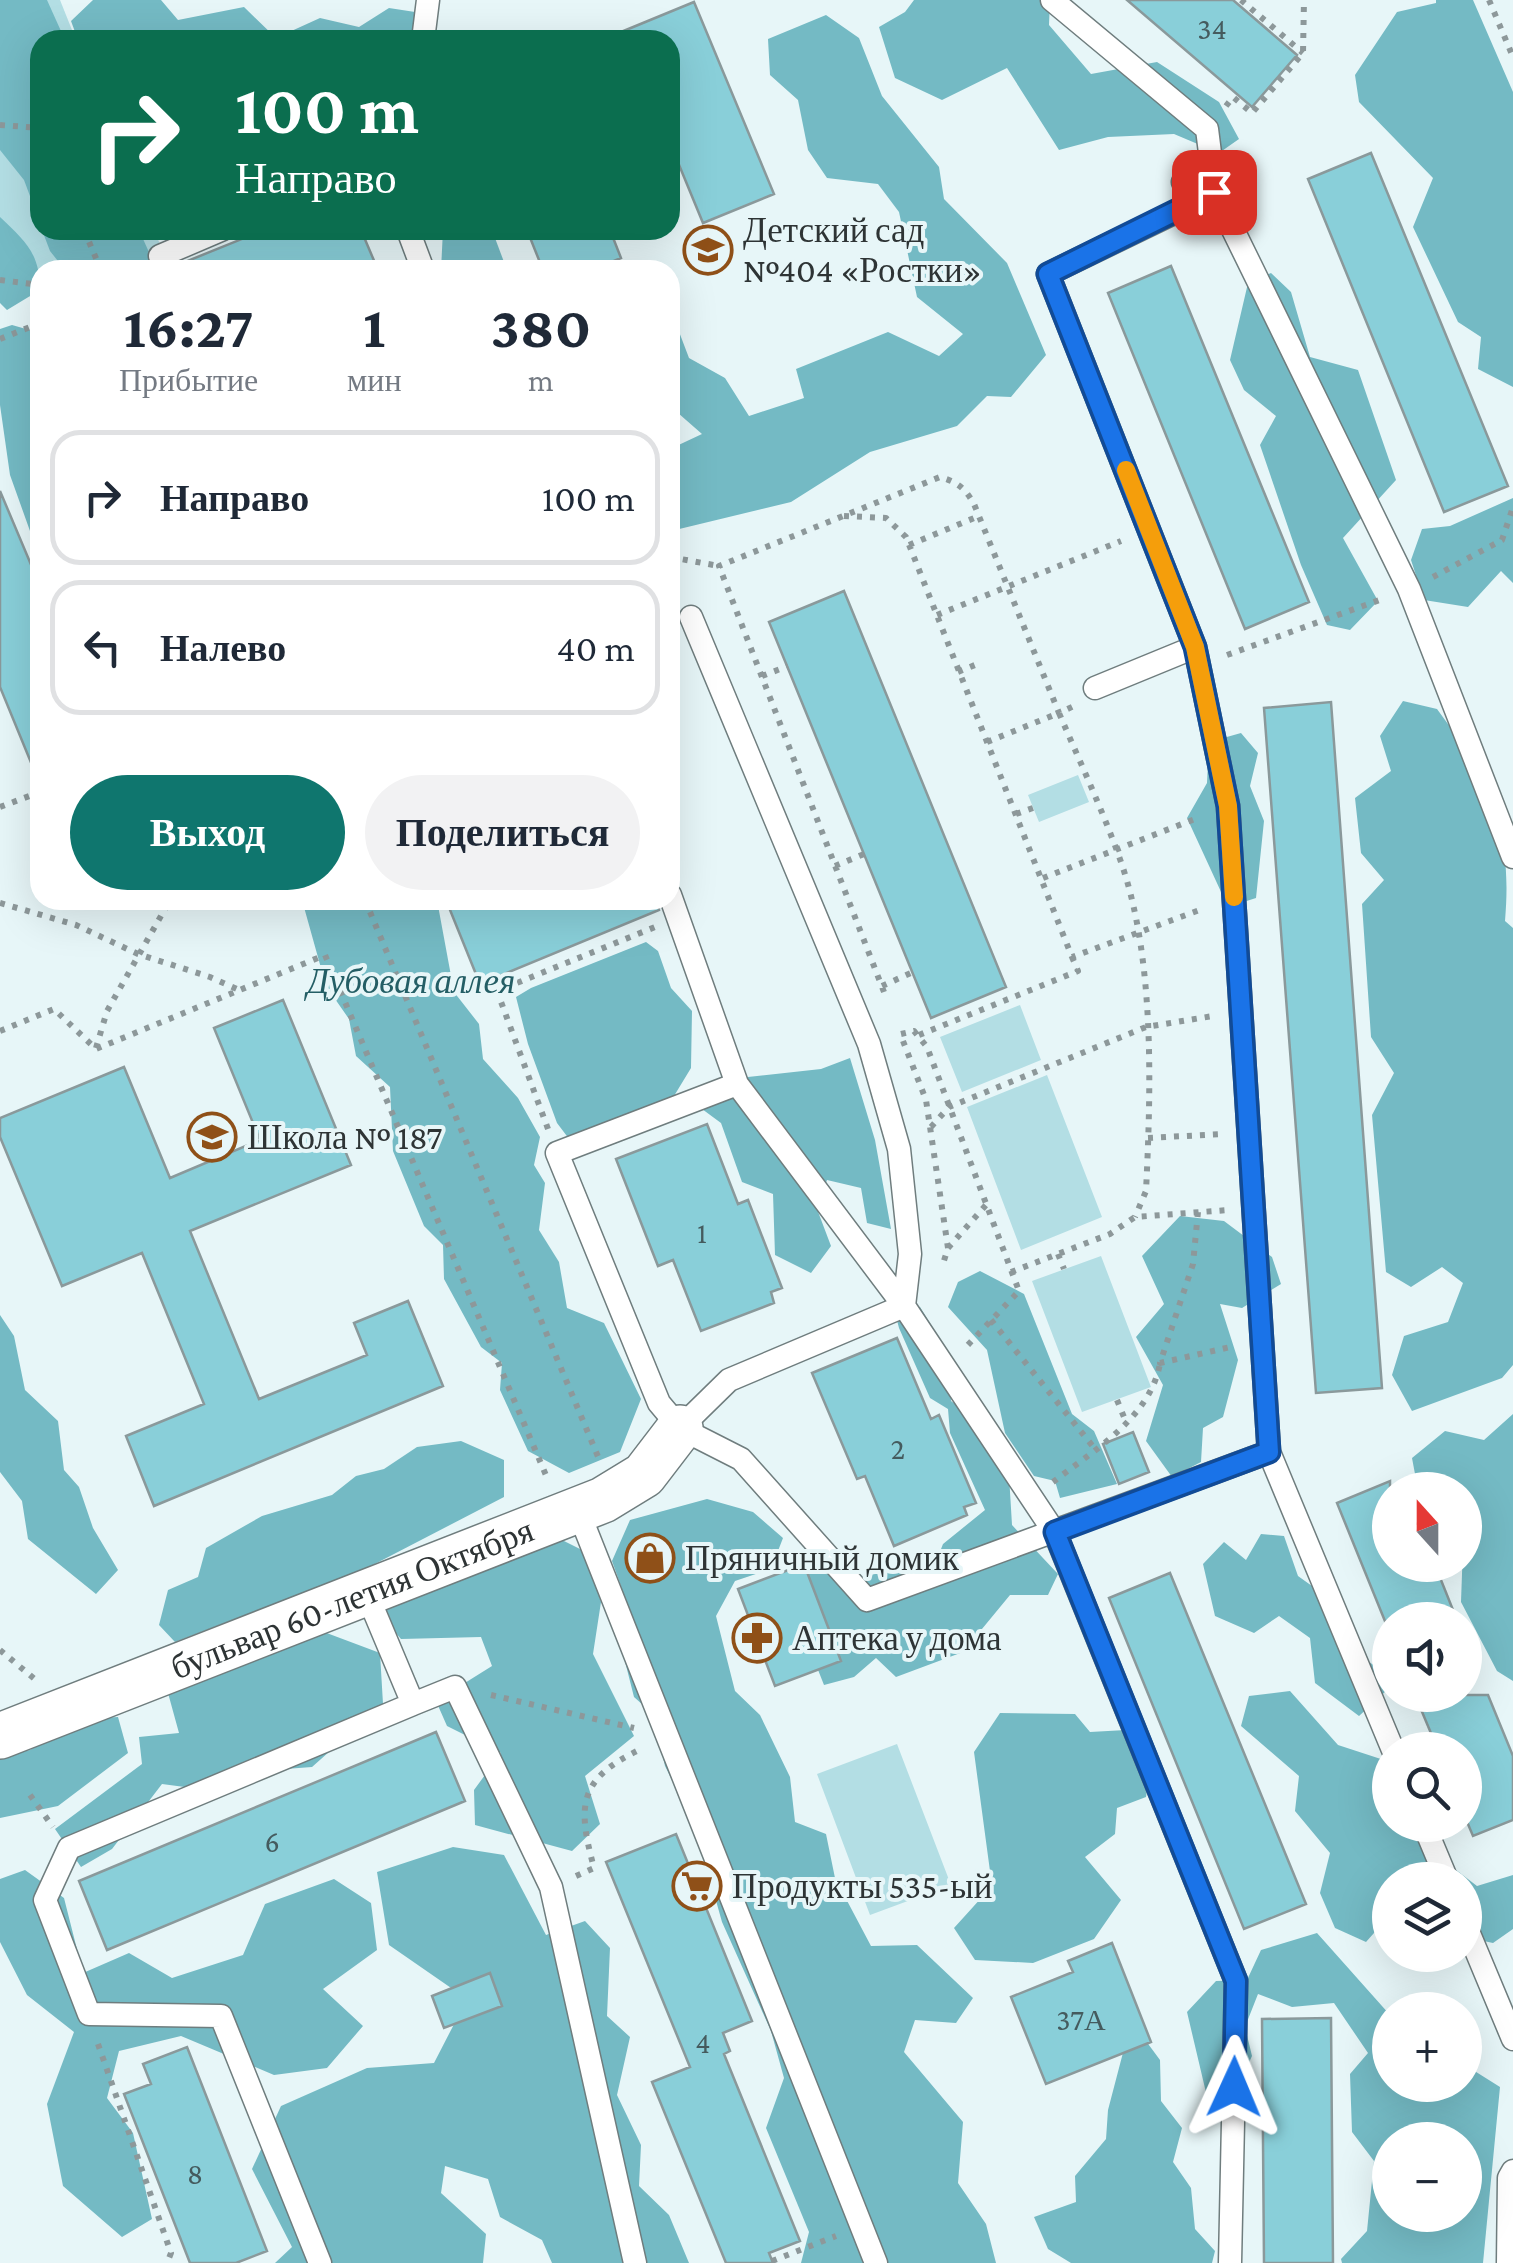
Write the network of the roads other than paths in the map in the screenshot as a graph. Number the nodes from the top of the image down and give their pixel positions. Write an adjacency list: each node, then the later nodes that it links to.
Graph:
1 (428, 0): 3 (lane)
2 (1052, 0): 5 (lane)
3 (424, 30)
4 (1183, 182): 5 (lane)
5 (1214, 192): 9 (lane); 11 (lane)
6 (197, 240): 7 (lane)
7 (162, 260)
8 (691, 617): 14 (lane)
9 (1197, 656): 10 (lane); 16 (lane)
10 (1095, 688)
11 (1513, 857)
12 (676, 910): 13 (lane)
13 (736, 1084): 14 (lane); 15 (lane)
14 (910, 1314): 15 (lane); 18 (lane)
15 (680, 1428): 17 (street, бульвар 60-летия Октября); 18 (lane)
16 (1269, 1452): 18 (lane); 21 (lane)
17 (564, 1499): 19 (street, бульвар 60-летия Октября); 28 (lane)
18 (1055, 1532): 29 (lane)
19 (366, 1592): 20 (lane); 22 (street, бульвар 60-летия Октября)
20 (413, 1704): 26 (lane); 27 (lane)
21 (1386, 1732)
22 (0, 1736)
23 (1482, 1965): 24 (lane)
24 (1513, 2039)
25 (1513, 2171): 30 (lane)
26 (320, 2263)
27 (634, 2263)
28 (876, 2263)
29 (1230, 2263)
30 (1508, 2263)

